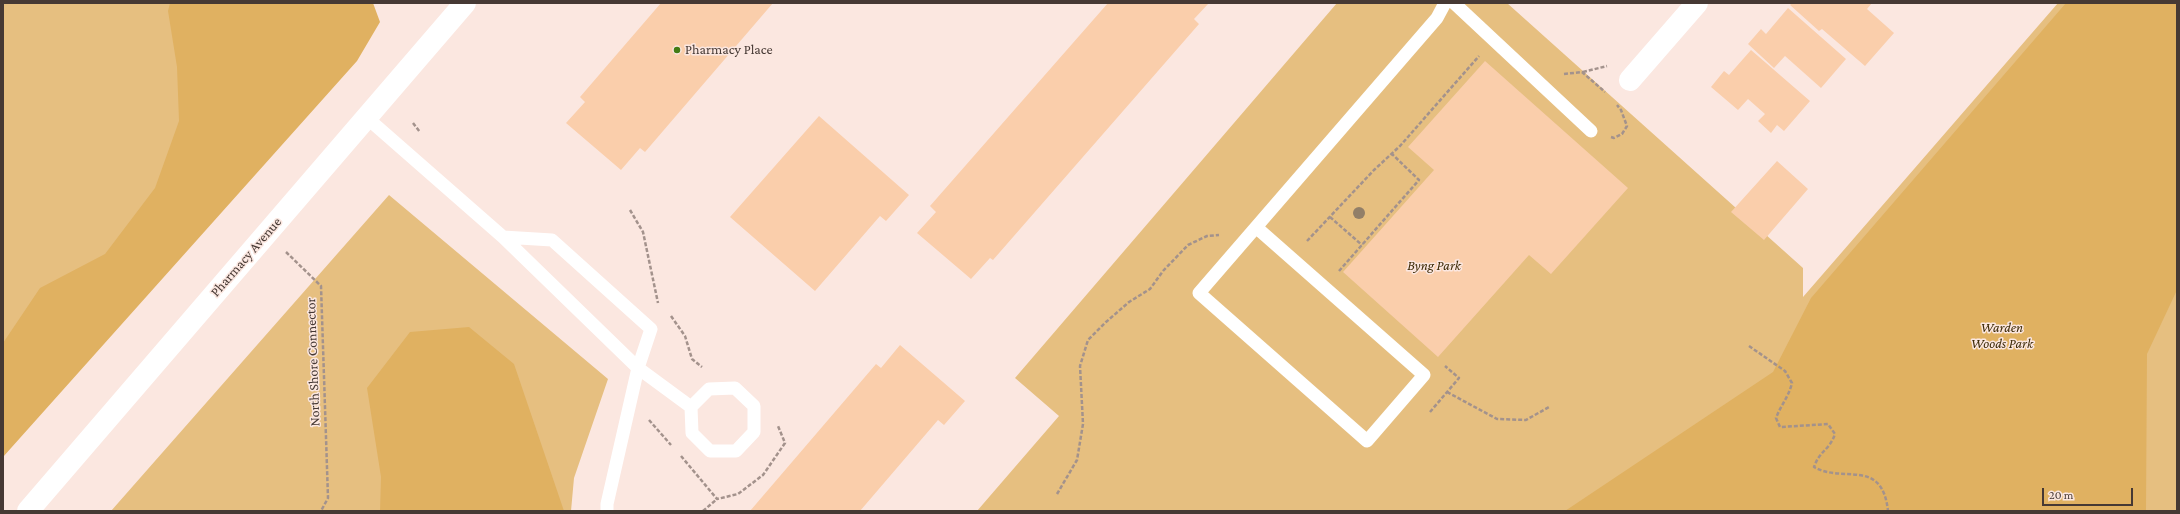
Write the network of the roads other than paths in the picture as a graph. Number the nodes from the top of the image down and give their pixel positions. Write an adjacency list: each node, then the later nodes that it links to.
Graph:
1 (465, 3): 6 (street, Pharmacy Avenue)
2 (1445, 3): 8 (lane)
3 (1454, 3): 7 (lane)
4 (1697, 3): 5 (street)
5 (1630, 80)
6 (366, 117): 9 (lane); 12 (street, Pharmacy Avenue)
7 (1591, 131)
8 (1257, 228): 8 (lane)
9 (503, 237): 10 (lane); 10 (lane)
10 (638, 368): 11 (lane); 13 (lane)
11 (691, 407): 11 (lane)
12 (28, 511)
13 (607, 511)

